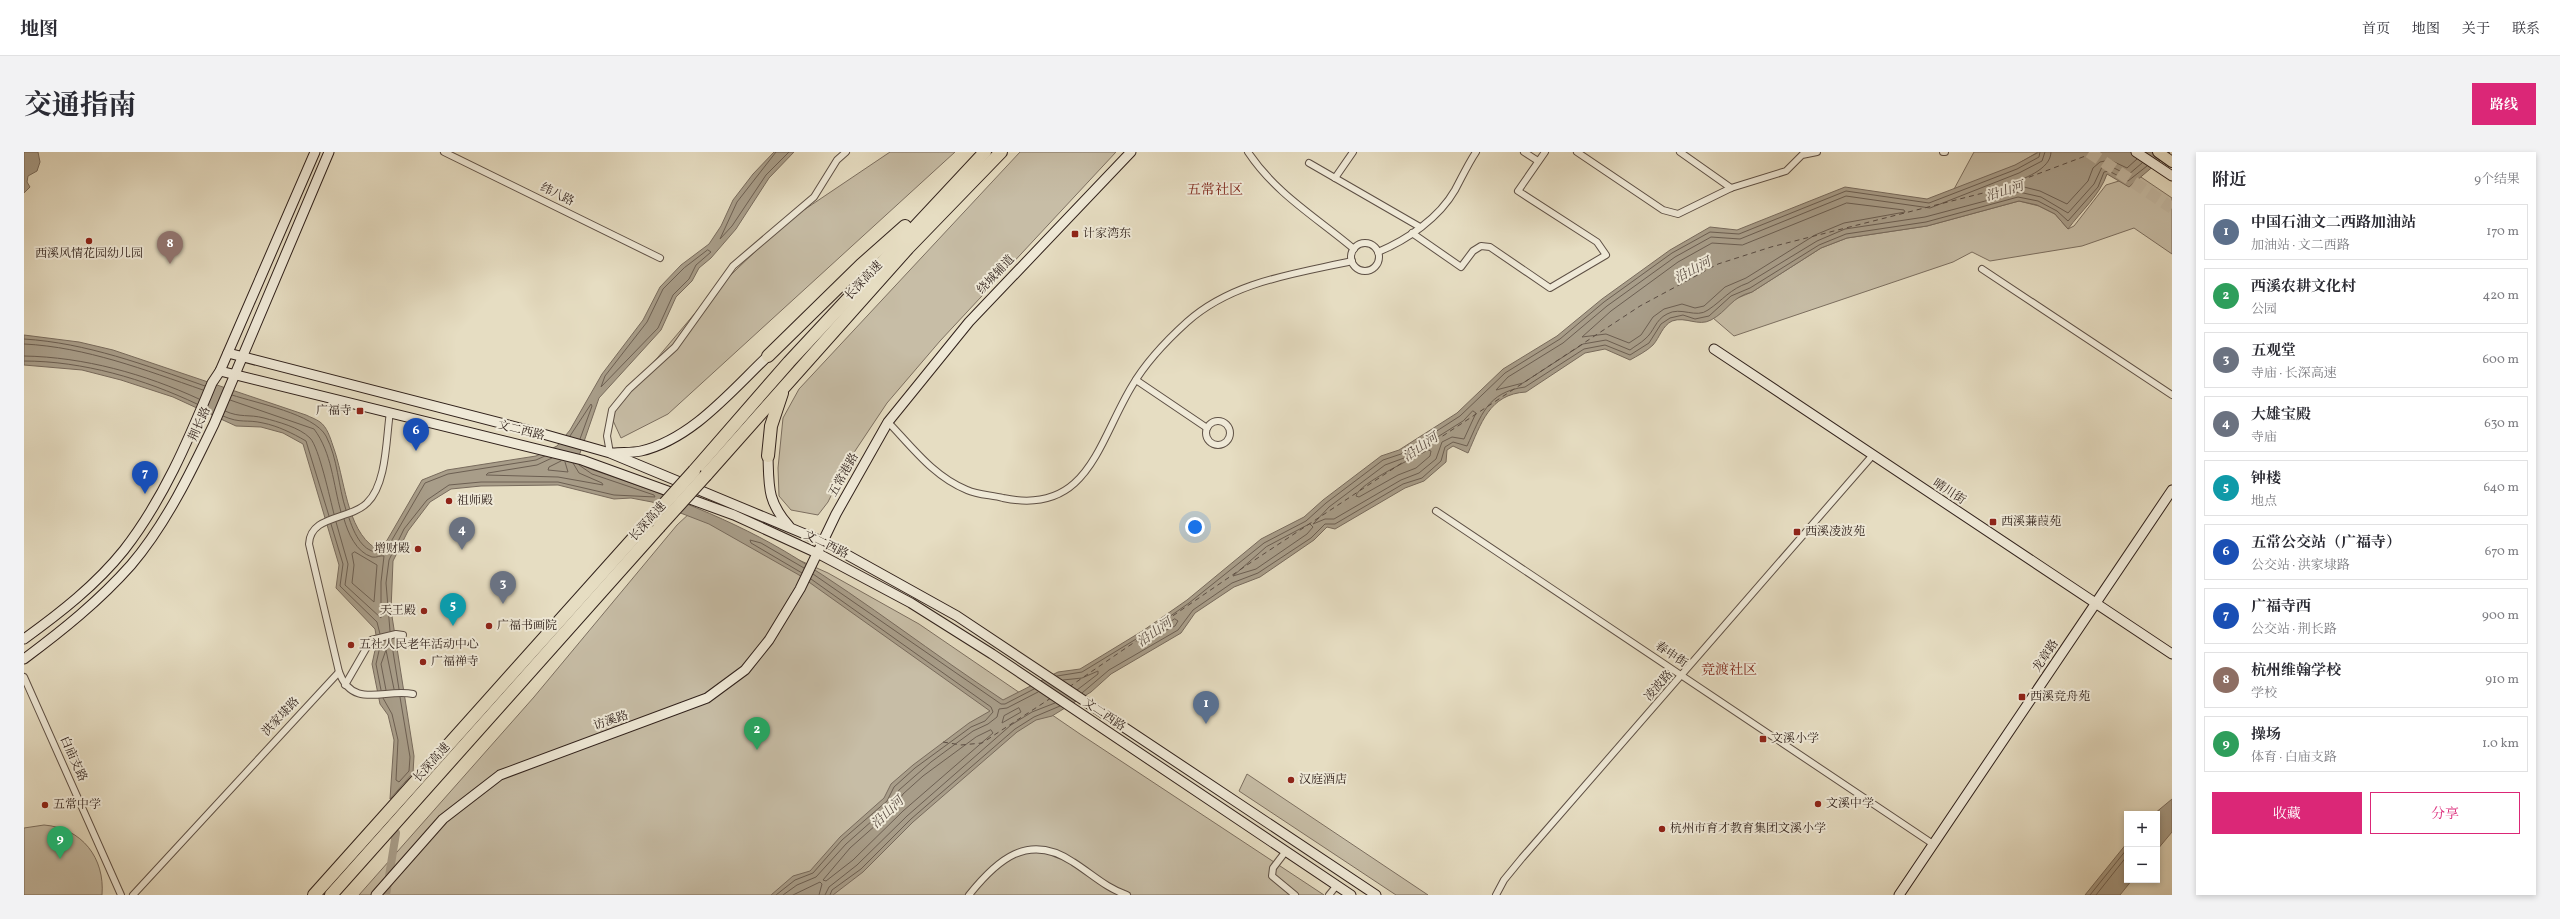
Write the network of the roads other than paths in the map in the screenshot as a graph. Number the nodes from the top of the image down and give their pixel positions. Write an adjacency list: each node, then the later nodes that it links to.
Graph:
1 (314, 152): 34 (main road, 荆长路)
2 (330, 152): 35 (main road, 荆长路)
3 (444, 152): 30 (street, 纬八路)
4 (846, 152): 45 (street)
5 (985, 152): 23 (highway, 长深高速)
6 (1001, 152): 40 (highway, 长深高速)
7 (1131, 152): 43 (main road, 绕城辅道)
8 (1248, 152): 28 (street)
9 (1353, 152): 24 (street)
10 (1476, 152): 26 (street)
11 (1524, 152): 19 (street)
12 (1545, 152): 19 (street)
13 (1577, 152): 25 (street)
14 (1680, 152): 25 (street)
15 (1817, 152): 18 (street)
16 (2136, 152): 22 (main road)
17 (2158, 152): 20 (main road)
18 (1800, 153): 25 (street)
19 (1538, 161): 27 (street)
20 (2172, 162)
21 (1309, 163): 24 (street)
22 (2172, 176)
23 (959, 178): 36 (highway); 48 (highway, 长深高速)
24 (1335, 178): 26 (street)
25 (1731, 188)
26 (1420, 227): 27 (street)
27 (1412, 233): 29 (street)
28 (1354, 249): 29 (street); 31 (street)
29 (1378, 252): 31 (street)
30 (660, 258)
31 (1352, 261): 39 (street)
32 (1982, 269): 41 (street)
33 (1714, 349): 47 (main road, 晴川街)
34 (228, 352): 35 (main road, 文二西路); 37 (main road, 荆长路)
35 (242, 356): 38 (main road, 荆长路); 45 (main road, 文二西路)
36 (768, 356): 45 (main road)
37 (220, 371): 38 (main road, 文二西路); 56 (main road, 荆长路)
38 (234, 374): 42 (main road, 文二西路); 58 (main road, 荆长路)
39 (1136, 380): 43 (street); 44 (street)
40 (784, 388): 46 (highway); 48 (highway, 长深高速)
41 (2172, 395)
42 (390, 412): 53 (main road, 文二西路); 59 (street)
43 (888, 422): 52 (main road, 五常港路)
44 (1207, 428): 44 (street)
45 (610, 453): 51 (main road, 文二西路)
46 (768, 456): 51 (main road)
47 (1872, 456): 54 (main road, 晴川街); 60 (street, 凌波路)
48 (700, 473): 71 (highway, 长深高速, bridge); 72 (highway, 长深高速, bridge)
49 (2172, 490): 54 (main road, 龙章路)
50 (1436, 511): 60 (street, 春申街)
51 (792, 528): 52 (main road, 文二西路)
52 (824, 542): 53 (main road, 访溪路); 78 (main road, 文二西路)
53 (819, 554): 65 (main road, 文二西路); 73 (main road, 访溪路)
54 (2096, 603): 57 (main road, 晴川街); 64 (main road, 龙章路)
55 (403, 635): 62 (street)
56 (24, 639)
57 (2172, 654)
58 (24, 659)
59 (339, 672): 62 (street); 70 (street, 洪家埭路)
60 (1683, 676): 64 (street, 春申街); 79 (street, 凌波路)
61 (24, 677): 69 (street, 白庙支路)
62 (345, 685): 63 (street)
63 (413, 694)
64 (1933, 844): 80 (main road, 龙章路)
65 (1286, 851): 66 (main road, 文二西路); 68 (street)
66 (1337, 885): 76 (street); 77 (main road, 文二西路)
67 (1110, 892): 74 (street); 75 (street)
68 (1292, 894)
69 (121, 895)
70 (133, 895)
71 (314, 895)
72 (330, 895)
73 (376, 895)
74 (969, 895)
75 (1127, 895)
76 (1330, 895)
77 (1351, 895)
78 (1376, 895)
79 (1496, 895)
80 (1899, 895)

